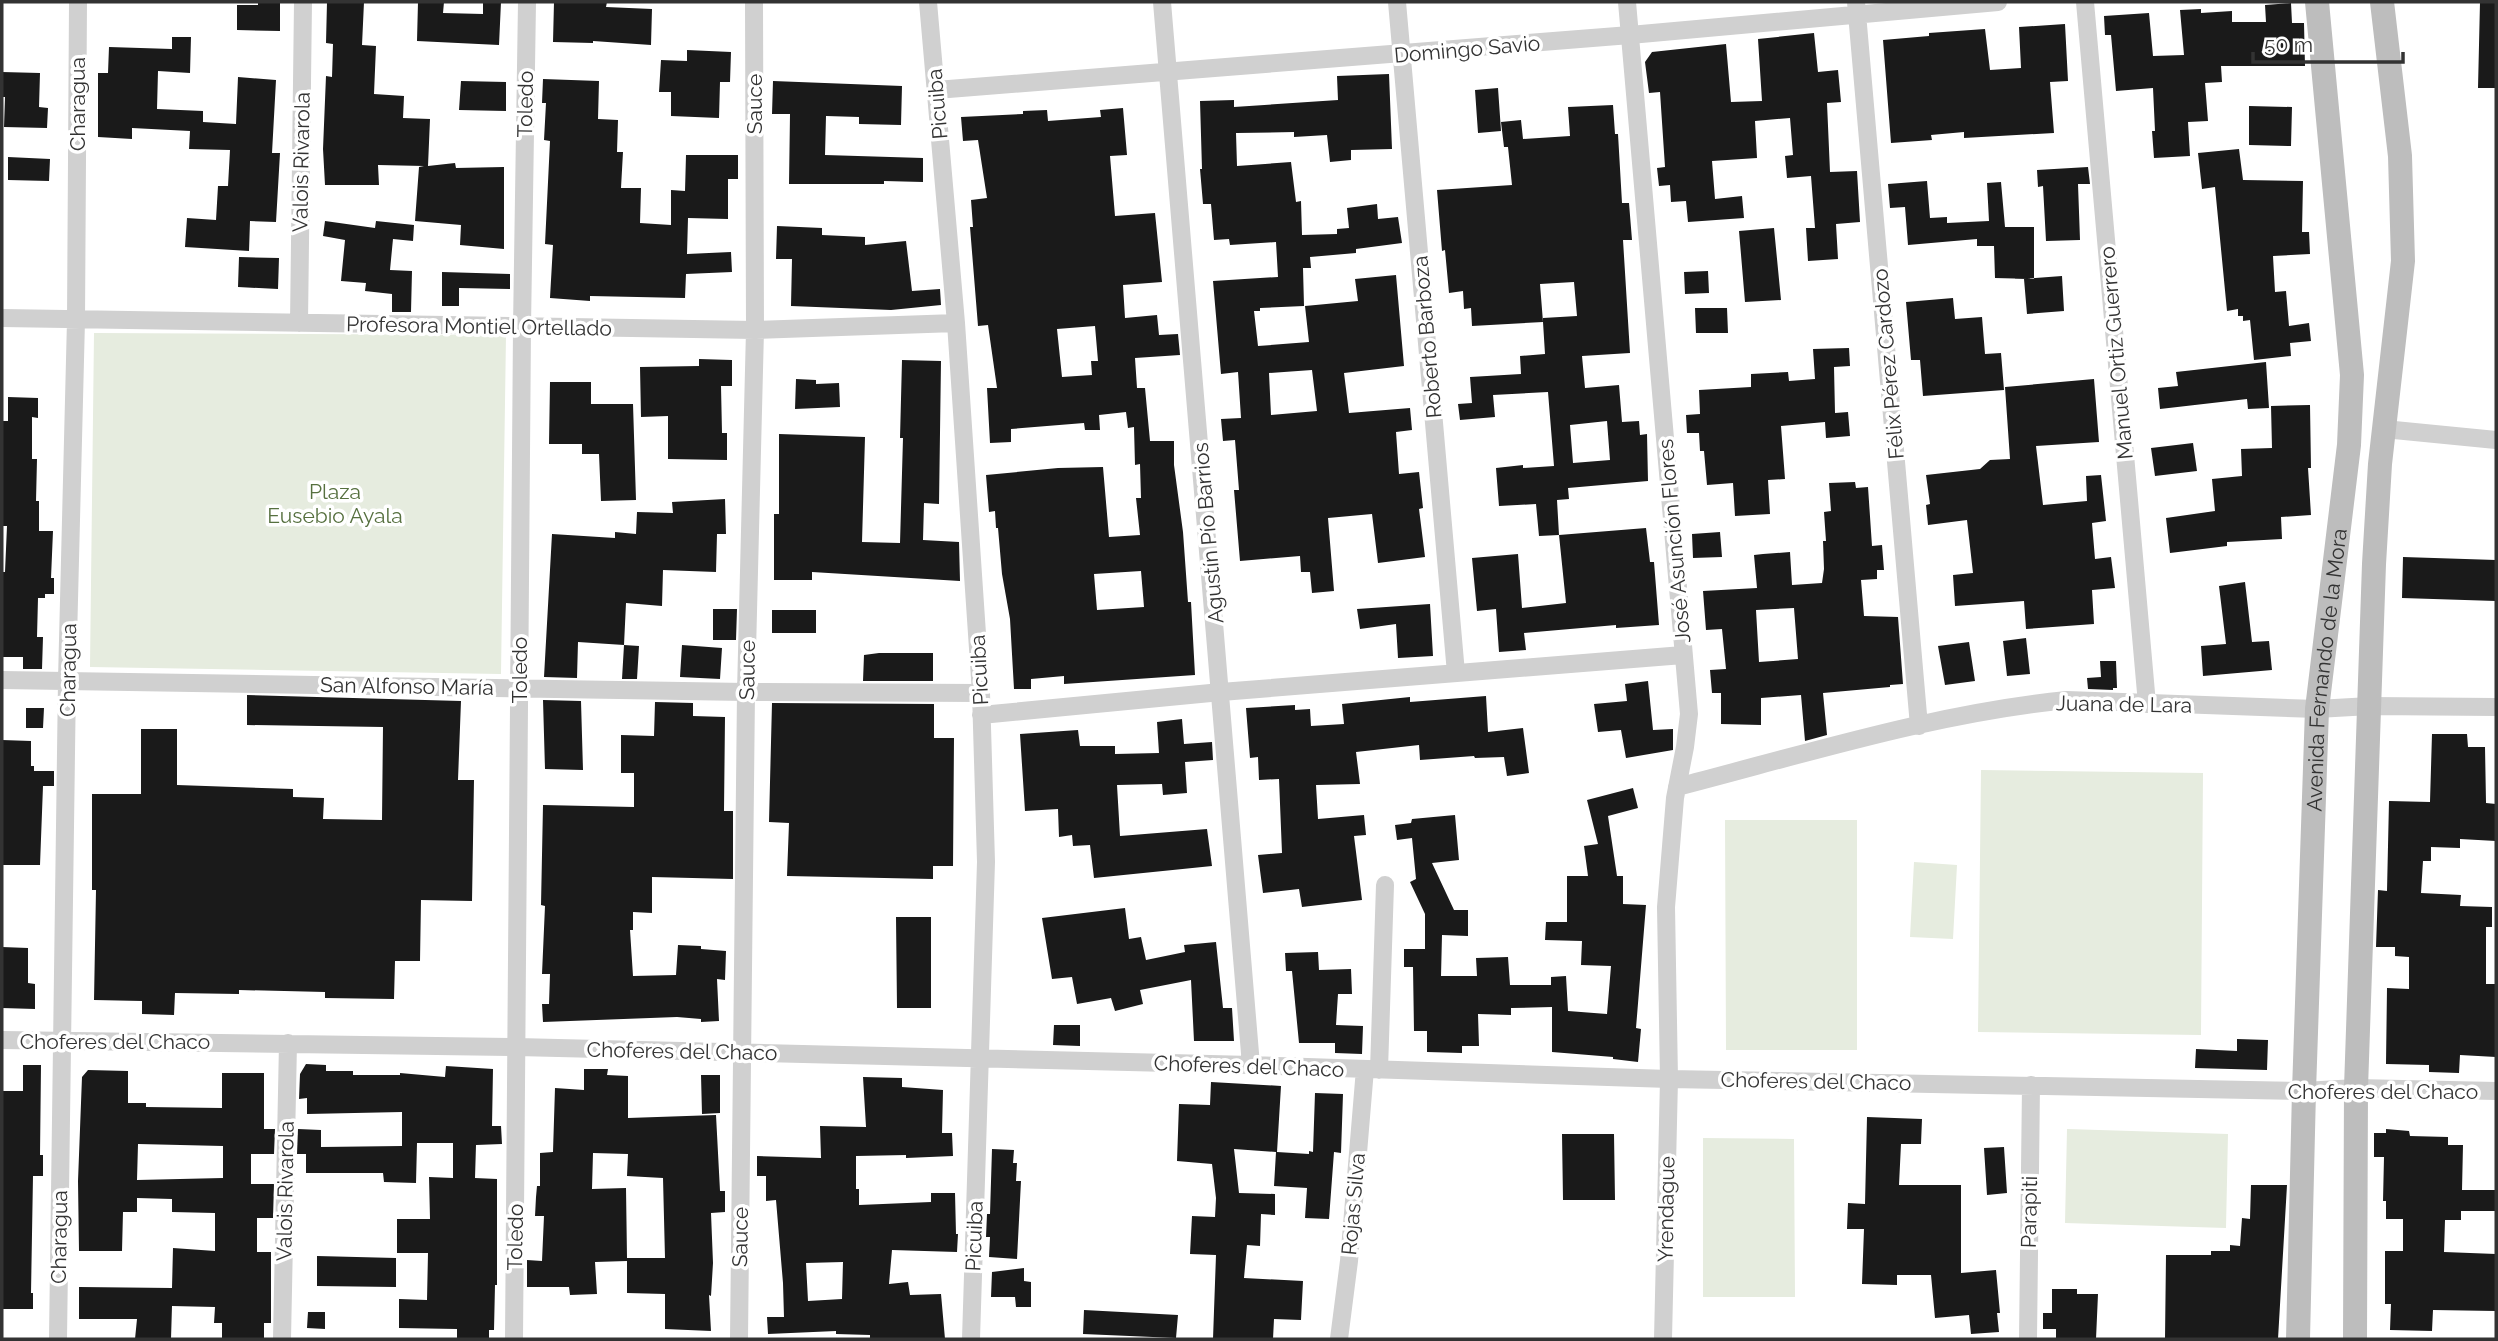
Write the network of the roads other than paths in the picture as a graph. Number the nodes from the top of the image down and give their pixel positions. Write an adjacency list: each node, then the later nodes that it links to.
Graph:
1 (78, 2): 19 (street, Charagua)
2 (303, 2): 20 (street, Valois Rivarola)
3 (527, 2): 22 (street, Toledo)
4 (754, 2): 23 (street, Sauce)
5 (928, 2): 17 (street, Picuiba)
6 (1162, 2): 16 (street, Agustín Pío Barrios)
7 (1397, 2): 15 (street, Roberto Barboza)
8 (1627, 2): 14 (street, José Asunción Flores)
9 (1998, 2): 13 (street, Domingo Savio)
10 (2085, 2): 34 (street, Manuel Ortiz Guerrero)
11 (2317, 2): 37 (main road, Avenida Fernando de la Mora)
12 (2382, 2): 24 (main road, Avenida Fernando de la Mora)
13 (1857, 8): 14 (street, Domingo Savio); 39 (street, Félix Pérez Cardozo)
14 (1630, 35): 15 (street, Domingo Savio); 26 (street, José Asunción Flores)
15 (1401, 54): 16 (street, Domingo Savio); 27 (street, Roberto Barboza)
16 (1169, 72): 17 (street, Domingo Savio); 32 (street, Agustín Pío Barrios)
17 (936, 90): 21 (street, Picuiba)
18 (2, 318): 19 (street, Profesora Montiel Ortellado)
19 (76, 320): 20 (street, Profesora Montiel Ortellado); 29 (street, Charagua)
20 (299, 323): 22 (street, Profesora Montiel Ortellado)
21 (956, 323): 23 (street, Profesora Montiel Ortellado); 33 (street, Picuiba)
22 (522, 327): 23 (street, Profesora Montiel Ortellado); 30 (street, Toledo)
23 (755, 330): 31 (street, Sauce)
24 (2385, 429): 25 (street); 35 (main road, Avenida Fernando de la Mora)
25 (2496, 440)
26 (1684, 655): 27 (street); 40 (street, José Asunción Flores)
27 (1456, 673): 32 (street)
28 (2, 680): 29 (street, San Alfonso María)
29 (67, 680): 30 (street, San Alfonso María); 43 (street, Charagua)
30 (519, 688): 31 (street, San Alfonso María); 45 (street, Toledo)
31 (746, 692): 33 (street, San Alfonso María); 46 (street, Sauce)
32 (1221, 692): 38 (street); 48 (street, Agustín Pío Barrios)
33 (981, 693): 38 (street, Picuiba)
34 (2147, 704): 37 (street, Juana de Lara); 39 (street, Juana de Lara)
35 (2370, 706): 36 (street, Juana de Lara); 37 (street, Juana de Lara); 52 (main road, Avenida Fernando de la Mora)
36 (2496, 707)
37 (2317, 709): 53 (main road, Avenida Fernando de la Mora)
38 (981, 715): 47 (street, Picuiba)
39 (1919, 726): 40 (street, Juana de Lara)
40 (1677, 787): 50 (street, José Asunción Flores)
41 (1385, 886): 49 (street, Rojas Silva)
42 (2, 1040): 43 (street, Choferes del Chaco)
43 (63, 1041): 44 (street, Choferes del Chaco); 55 (street, Charagua)
44 (288, 1043): 45 (street, Choferes del Chaco); 56 (street, Valois Rivarola)
45 (517, 1047): 46 (street, Choferes del Chaco); 57 (street, Toledo)
46 (742, 1052): 47 (street, Choferes del Chaco); 58 (street, Sauce)
47 (980, 1058): 48 (street, Choferes del Chaco); 59 (street, Picuiba)
48 (1251, 1065): 49 (street, Choferes del Chaco)
49 (1372, 1069): 50 (street, Choferes del Chaco); 60 (street, Rojas Silva)
50 (1670, 1079): 51 (street, Choferes del Chaco); 61 (street, Yrendague)
51 (2031, 1085): 53 (street, Choferes del Chaco); 62 (street, Parapiti)
52 (2356, 1088): 53 (street, Choferes del Chaco); 54 (street, Choferes del Chaco); 64 (main road, Avenida Fernando de la Mora)
53 (2304, 1091): 63 (main road, Avenida Fernando de la Mora)
54 (2496, 1091)
55 (58, 1339)
56 (282, 1339)
57 (514, 1339)
58 (739, 1339)
59 (971, 1339)
60 (1339, 1339)
61 (1663, 1339)
62 (2028, 1339)
63 (2298, 1339)
64 (2355, 1339)

